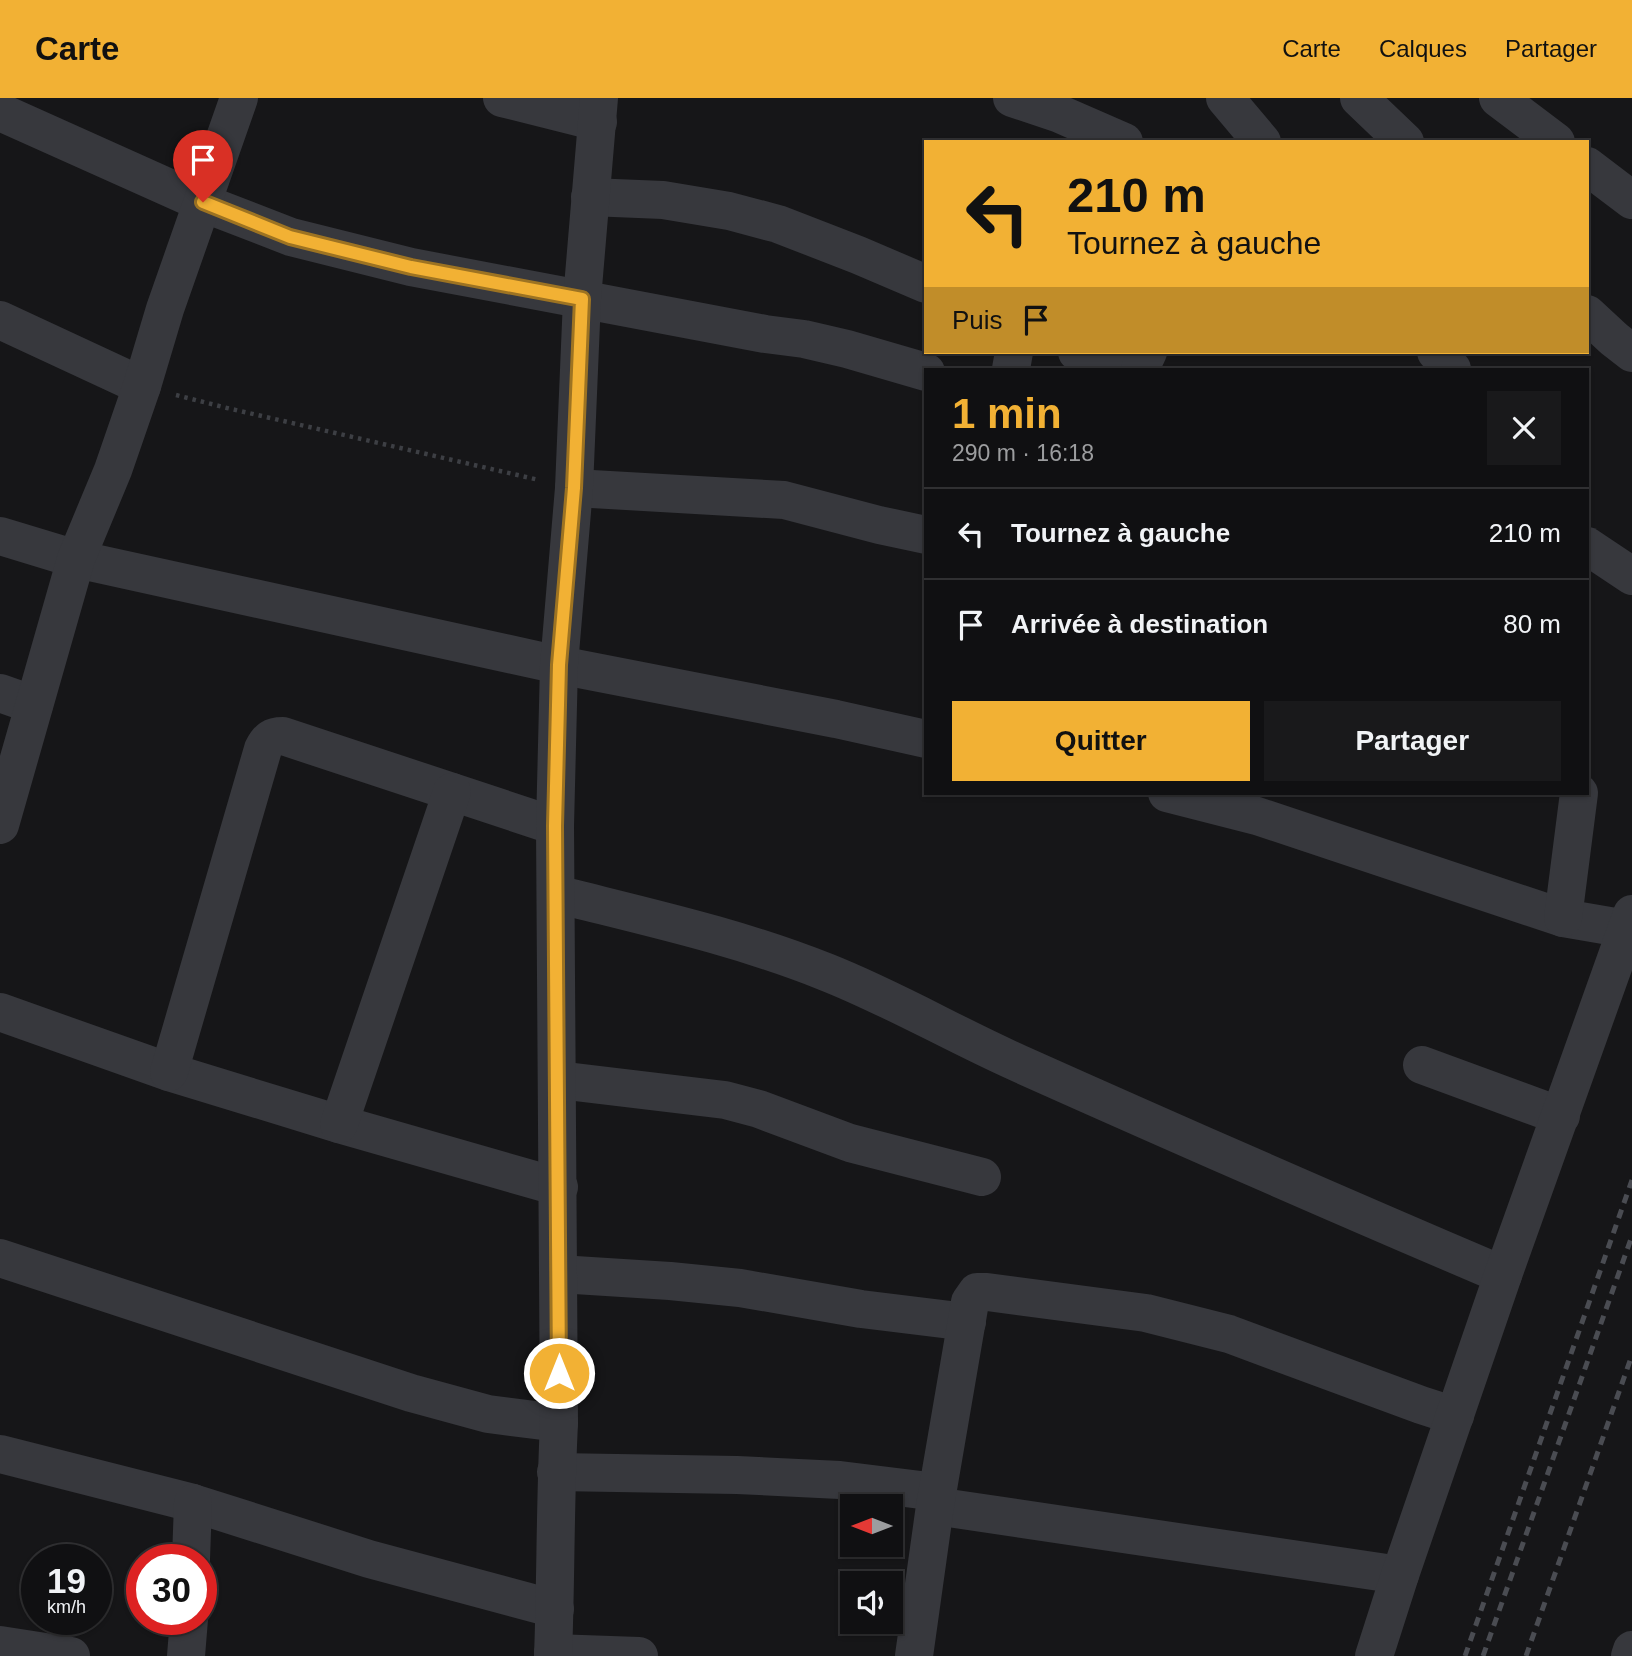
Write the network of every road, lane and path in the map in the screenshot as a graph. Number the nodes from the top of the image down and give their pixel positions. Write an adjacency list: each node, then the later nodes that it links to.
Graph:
1 (239, 98): 14 (street)
2 (502, 98): 6 (street)
3 (1012, 98): 8 (street)
4 (1359, 98): 9 (street)
5 (1499, 98): 10 (street)
6 (598, 110): 12 (street)
7 (0, 111): 14 (street)
8 (1120, 140)
9 (1403, 140)
10 (1553, 140)
11 (1589, 168): 13 (street)
12 (590, 198): 15 (street); 16 (street)
13 (1632, 200)
14 (203, 202): 16 (street); 25 (street)
15 (924, 283)
16 (582, 299): 24 (street); 26 (street)
17 (1589, 316): 19 (street)
18 (0, 320): 25 (street)
19 (1632, 353)
20 (1081, 354): 22 (street)
21 (1438, 354): 23 (street)
22 (1111, 368)
23 (1451, 368)
24 (924, 371)
25 (142, 386): 26 (path); 30 (street)
26 (574, 488): 27 (street); 32 (street)
27 (924, 535)
28 (0, 536): 30 (street)
29 (1589, 547): 31 (street)
30 (76, 559): 32 (street); 33 (street)
31 (1632, 576)
32 (559, 665): 34 (street); 39 (street)
33 (17, 699): 38 (street)
34 (924, 739)
35 (452, 792): 39 (street); 45 (street); 48 (street)
36 (1175, 795): 41 (street)
37 (1579, 795): 41 (street)
38 (0, 825)
39 (555, 826): 40 (street)
40 (556, 894): 46 (street); 53 (street)
41 (1563, 918): 42 (street)
42 (1629, 921): 47 (street)
43 (0, 1013): 45 (street)
44 (1422, 1065): 47 (street)
45 (169, 1072): 48 (street)
46 (558, 1080): 49 (street); 50 (street)
47 (1561, 1116): 53 (street)
48 (339, 1124): 50 (street)
49 (982, 1177)
50 (559, 1187): 52 (street)
51 (0, 1258): 56 (street)
52 (559, 1274): 54 (street); 56 (street)
53 (1503, 1276): 55 (street)
54 (967, 1322): 55 (street); 59 (street)
55 (1455, 1416): 62 (street)
56 (559, 1423): 58 (street)
57 (0, 1454): 60 (street)
58 (556, 1472): 59 (street); 63 (street)
59 (936, 1499): 62 (street); 71 (street)
60 (193, 1503): 61 (street); 63 (street)
61 (192, 1544)
62 (1399, 1575): 72 (street)
63 (555, 1609): 67 (street)
64 (188, 1635): 69 (street)
65 (0, 1645): 68 (street)
66 (1632, 1650): 73 (street)
67 (553, 1655): 70 (street)
68 (71, 1656)
69 (186, 1656)
70 (639, 1656)
71 (914, 1656)
72 (1374, 1656)
73 (1630, 1656)

